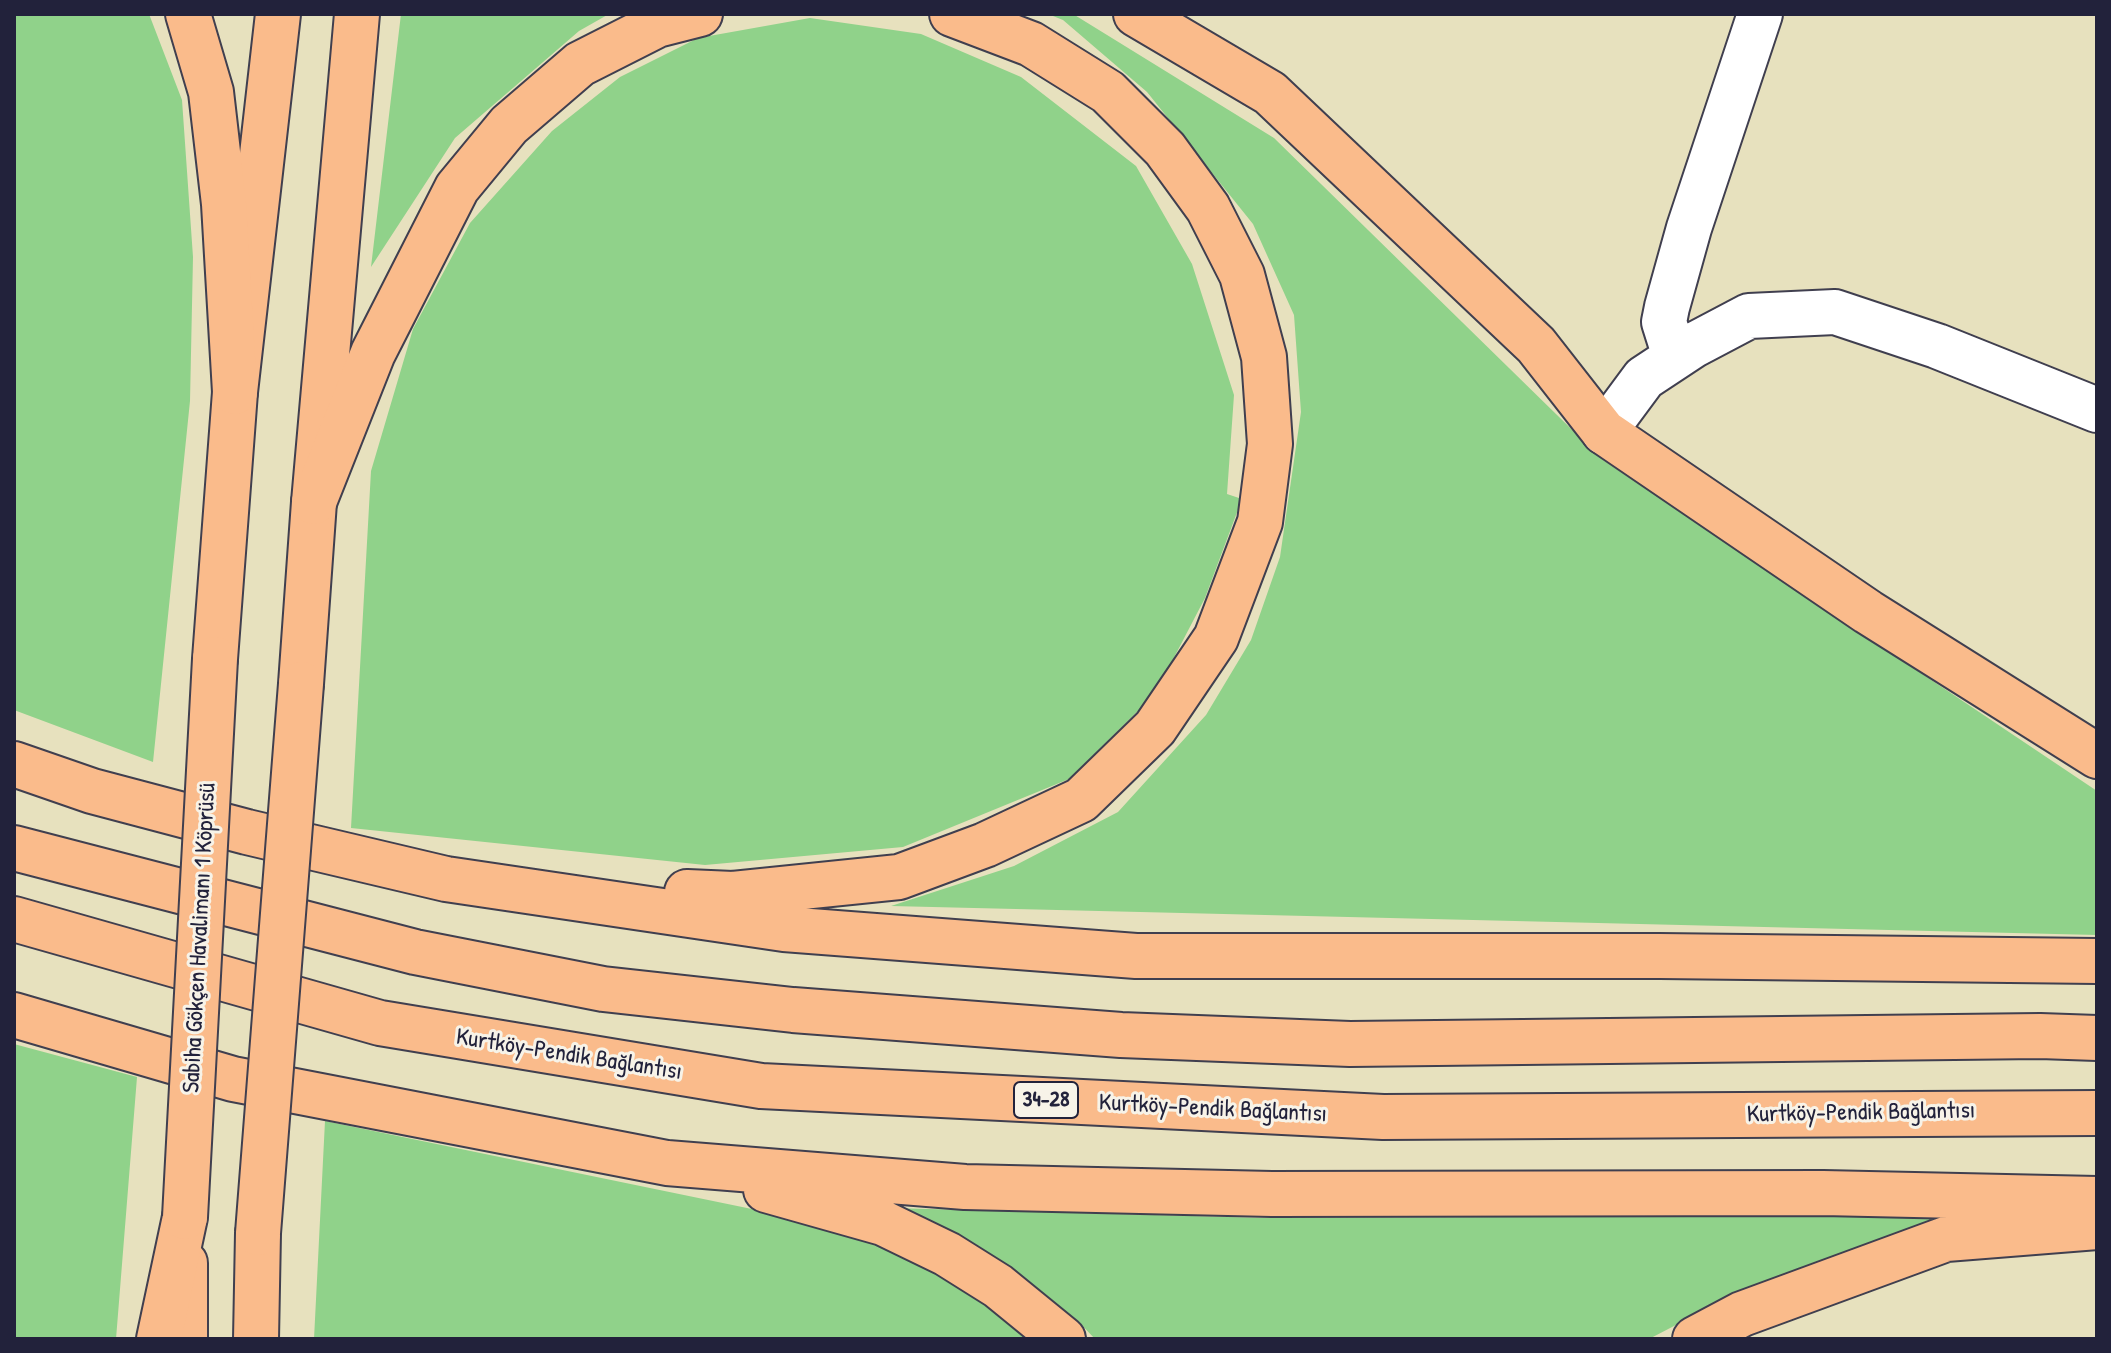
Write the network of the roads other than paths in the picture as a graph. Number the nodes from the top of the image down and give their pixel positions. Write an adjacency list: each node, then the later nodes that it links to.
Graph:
1 (188, 14): 9 (main road)
2 (278, 14): 9 (main road)
3 (357, 14): 12 (main road)
4 (700, 14): 12 (main road)
5 (952, 14): 16 (main road)
6 (1136, 14): 11 (main road)
7 (1760, 14): 8 (lane)
8 (1675, 357): 10 (lane); 11 (lane)
9 (235, 392): 24 (main road, Sabiha Gökçen Havalimanı 1 Köprüsü, bridge)
10 (2097, 410)
11 (1604, 432): 13 (main road)
12 (314, 502): 28 (main road, bridge)
13 (2097, 756)
14 (14, 764): 16 (main road)
15 (14, 848): 20 (main road)
16 (446, 879): 18 (main road)
17 (14, 919): 21 (main road, Kurtköy-Pendik Bağlantısı / 34-28)
18 (2097, 961)
19 (20, 1018): 22 (main road)
20 (2097, 1038)
21 (2097, 1113)
22 (667, 1163): 23 (main road); 29 (main road)
23 (2097, 1199)
24 (185, 1217): 26 (main road); 27 (main road)
25 (2097, 1227): 30 (main road)
26 (159, 1339)
27 (185, 1339)
28 (256, 1339)
29 (1063, 1339)
30 (1695, 1339)

